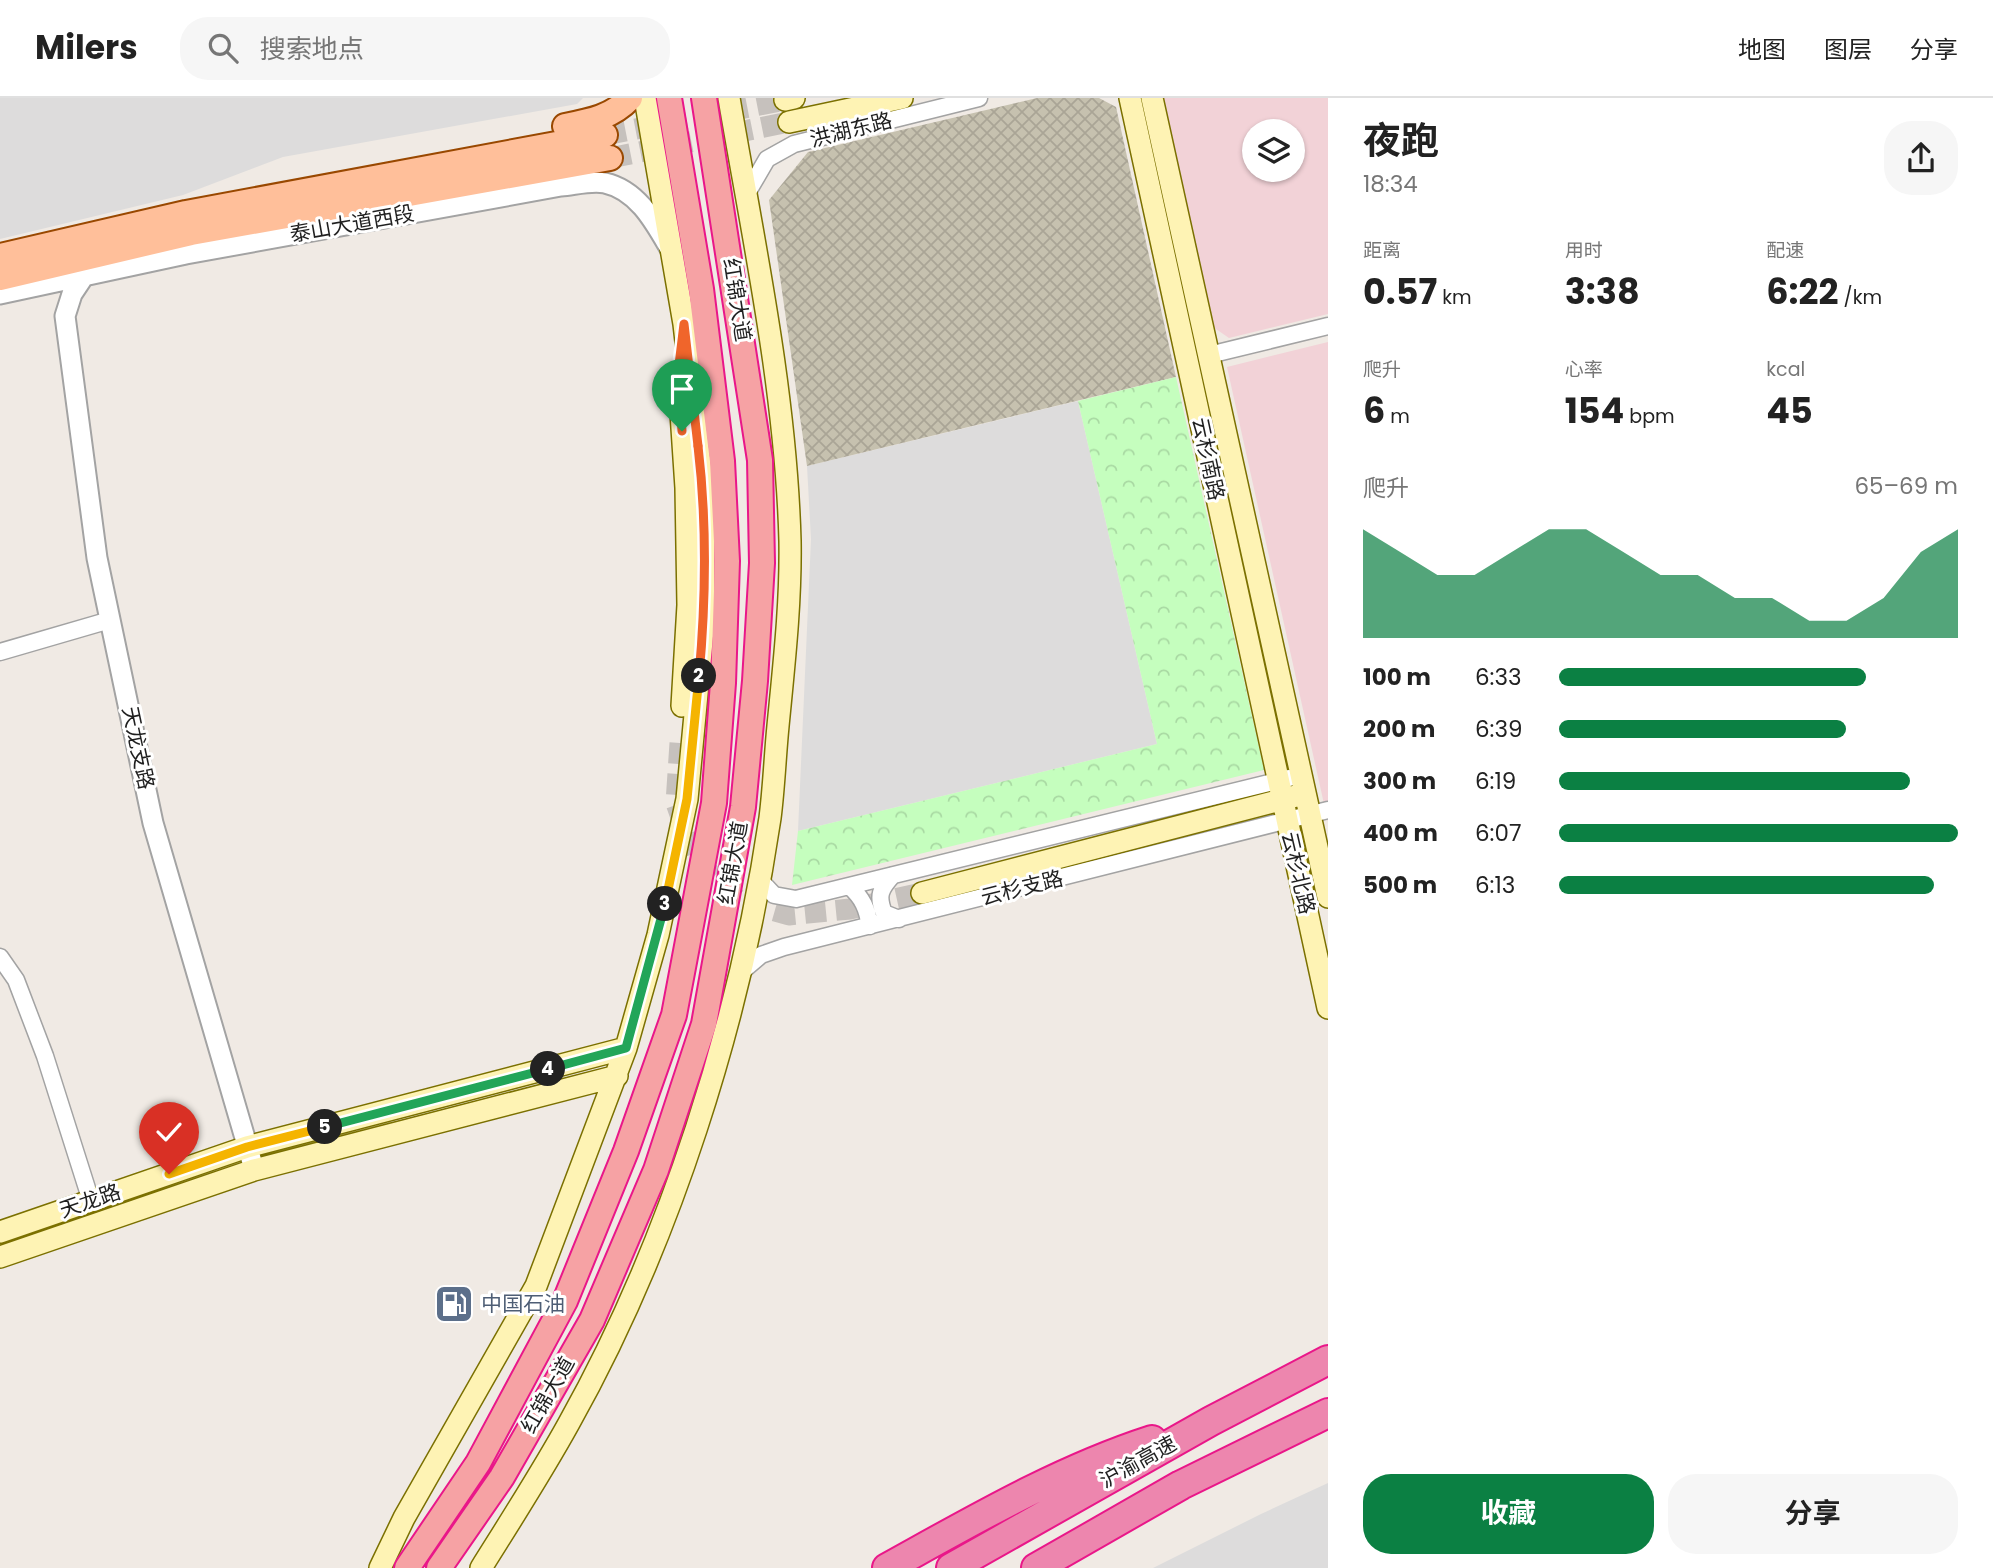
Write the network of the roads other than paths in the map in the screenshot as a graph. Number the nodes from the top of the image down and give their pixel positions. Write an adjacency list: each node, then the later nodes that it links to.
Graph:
1 (630, 98): 12 (main road)
2 (645, 98): 13 (main road)
3 (669, 98): 49 (highway, 红锦大道)
4 (704, 98): 50 (highway, 红锦大道)
5 (729, 98): 11 (main road, 红锦大道)
6 (902, 98): 10 (main road, 洪湖东路)
7 (979, 98): 11 (street, 洪湖东路)
8 (1130, 98): 27 (main road, 云杉南路)
9 (1152, 98): 22 (main road, 云杉南路)
10 (789, 122)
11 (746, 195): 29 (main road, 红锦大道)
12 (186, 213): 14 (main road, 泰山大道西段); 16 (main road, 泰山大道西段)
13 (673, 255): 15 (street, 泰山大道西段); 20 (main road)
14 (0, 256)
15 (85, 276): 17 (street, 泰山大道西段); 19 (street)
16 (0, 278)
17 (31, 288): 18 (street, 泰山大道西段); 19 (street)
18 (0, 294)
19 (65, 316): 23 (street, 天龙支路)
20 (684, 324): 25 (main road); 38 (main road)
21 (1328, 326): 22 (street)
22 (1209, 355): 26 (main road, 云杉南路)
23 (110, 620): 24 (street); 40 (street, 天龙支路)
24 (0, 652)
25 (680, 743)
26 (1311, 799): 27 (main road); 32 (main road, 云杉北路)
27 (1282, 801): 28 (street, 云杉支路); 31 (main road); 33 (street, 云杉支路); 37 (main road, 云杉北路)
28 (893, 875): 30 (street, 云杉支路); 33 (street)
29 (758, 878): 30 (street, 云杉支路); 36 (main road, 红锦大道)
30 (849, 886): 34 (street)
31 (922, 893)
32 (1328, 897)
33 (899, 919): 34 (street, 云杉支路)
34 (870, 926): 36 (street, 云杉支路)
35 (0, 957): 42 (street)
36 (740, 973): 51 (main road, 红锦大道)
37 (1328, 1008)
38 (626, 1048): 39 (main road); 40 (main road, 天龙路)
39 (617, 1076): 41 (main road, 天龙路); 48 (main road)
40 (247, 1147): 41 (street, 天龙支路); 42 (main road, 天龙路)
41 (254, 1170): 44 (main road, 天龙路)
42 (91, 1201): 43 (main road, 天龙路)
43 (0, 1232)
44 (0, 1257)
45 (1325, 1362): 47 (highway, 沪渝高速)
46 (1328, 1413): 54 (highway, 沪渝高速)
47 (1211, 1421): 52 (highway); 53 (highway, 沪渝高速)
48 (380, 1568)
49 (407, 1568)
50 (439, 1568)
51 (481, 1568)
52 (887, 1568)
53 (951, 1568)
54 (1037, 1568)

